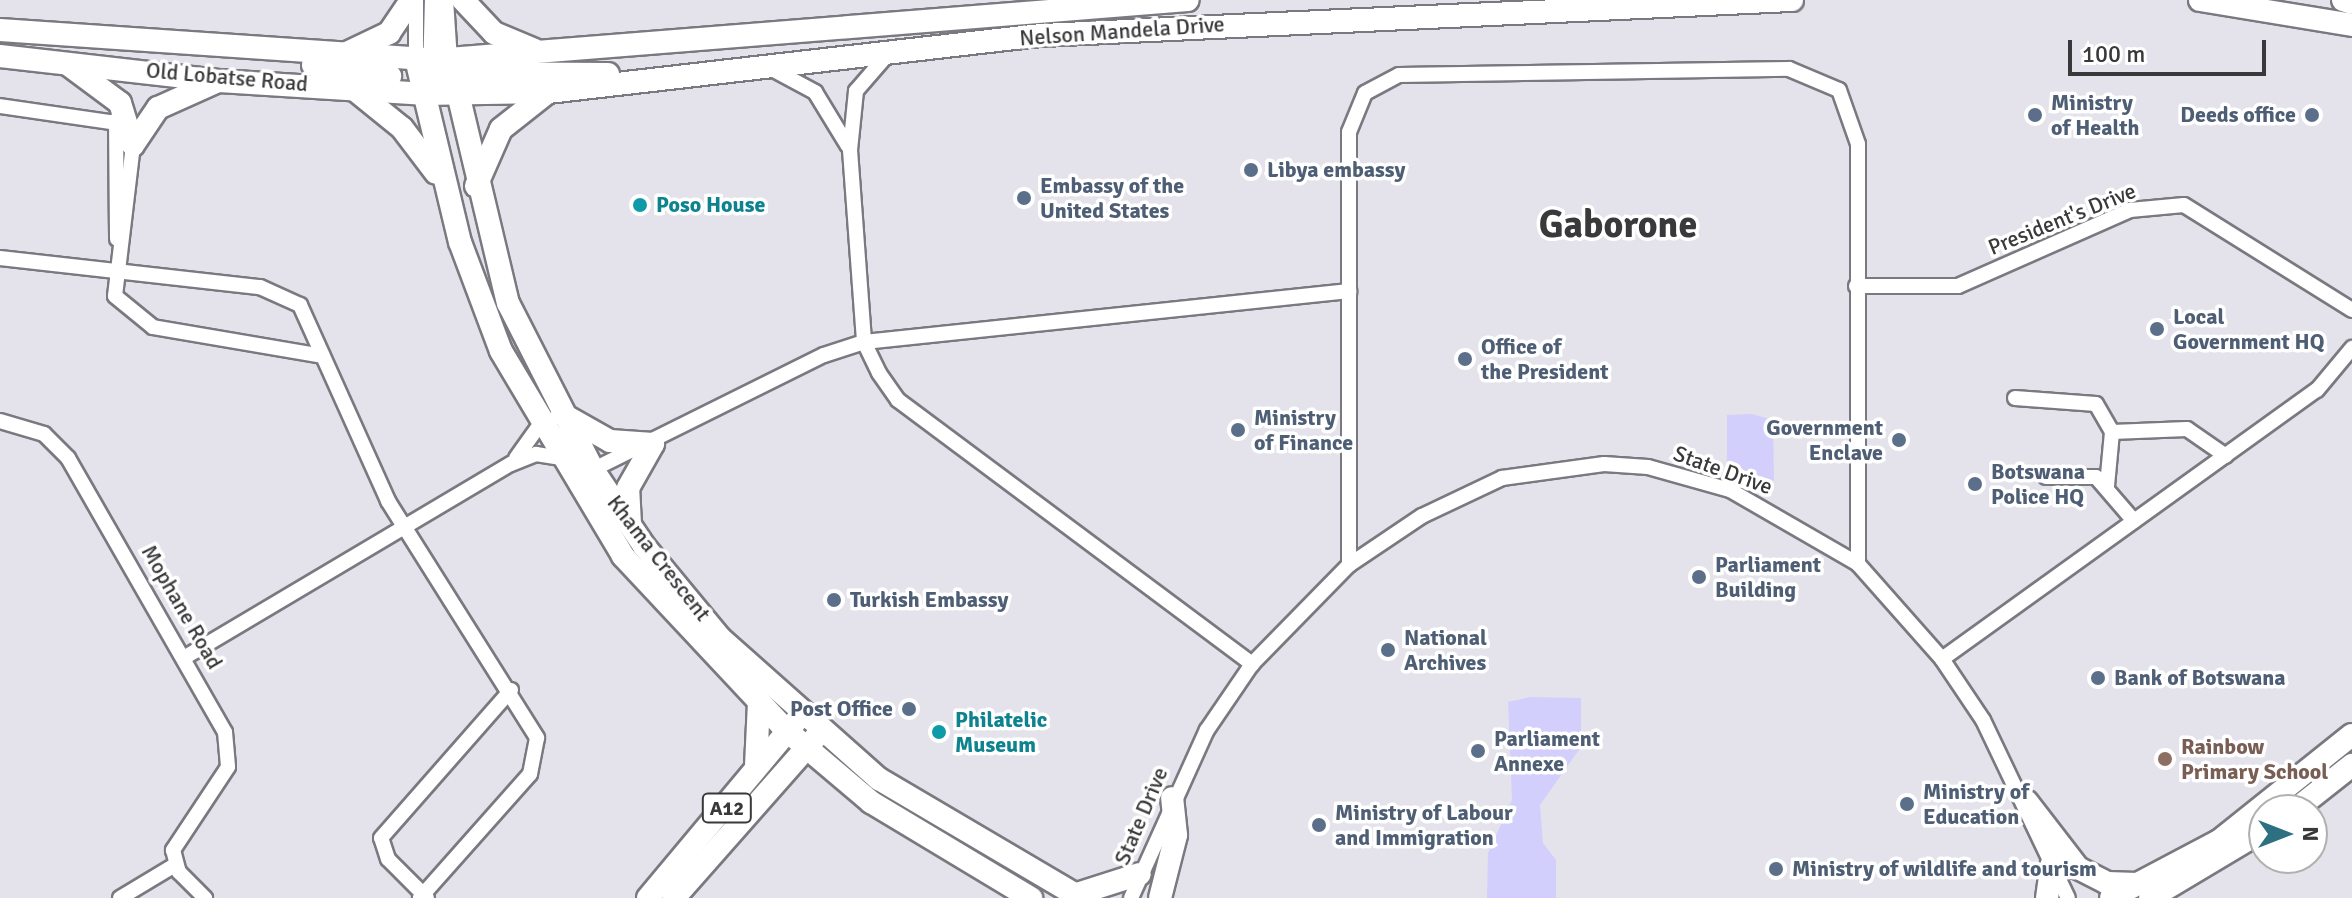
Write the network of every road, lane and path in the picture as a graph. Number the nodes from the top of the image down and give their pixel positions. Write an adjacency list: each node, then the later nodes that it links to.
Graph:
1 (414, 0): 19 (main road); 24 (street)
2 (436, 0): 24 (main road)
3 (446, 0): 24 (street)
4 (463, 0): 18 (main road)
5 (985, 0): 14 (main road)
6 (1083, 0): 13 (main road)
7 (1188, 0): 13 (main road, Nelson Mandela Drive)
8 (1792, 0): 11 (main road, Nelson Mandela Drive)
9 (2200, 0): 15 (main road)
10 (2343, 0): 12 (main road)
11 (1647, 3): 17 (main road, Nelson Mandela Drive)
12 (2352, 3)
13 (1122, 5): 14 (main road, Nelson Mandela Drive)
14 (928, 19): 18 (main road, Nelson Mandela Drive)
15 (2352, 25)
16 (0, 30): 21 (main road, Old Lobatse Road)
17 (891, 51): 22 (main road, Nelson Mandela Drive); 31 (street)
18 (549, 53): 24 (main road, Nelson Mandela Drive)
19 (343, 55): 21 (main road, Old Lobatse Road); 24 (main road, Old Lobatse Road)
20 (0, 56): 23 (main road, Old Lobatse Road)
21 (291, 56): 24 (main road)
22 (756, 63): 25 (main road, Nelson Mandela Drive); 31 (street)
23 (67, 64): 26 (main road, Old Lobatse Road); 30 (main road)
24 (437, 77): 25 (main road); 27 (main road, Old Lobatse Road); 28 (main road, Nelson Mandela Drive); 32 (main road, Khama Crescent); 33 (main road, Khama Crescent); 36 (main road)
25 (628, 79): 28 (main road, Nelson Mandela Drive)
26 (219, 81): 27 (main road, Old Lobatse Road); 30 (main road)
27 (352, 88): 32 (main road)
28 (548, 92): 33 (main road)
29 (0, 106): 30 (street)
30 (126, 130): 34 (street); 34 (street)
31 (850, 150): 41 (street)
32 (445, 188): 36 (main road, Khama Crescent)
33 (476, 189): 45 (main road, Khama Crescent)
34 (119, 244): 37 (street)
35 (0, 258): 37 (street)
36 (467, 258): 45 (main road, Khama Crescent)
37 (113, 273): 43 (street); 43 (street)
38 (1856, 286): 39 (street); 40 (street, President's Drive); 58 (street)
39 (1349, 291): 41 (street); 59 (street)
40 (2352, 310)
41 (864, 342): 48 (street); 62 (street)
42 (2352, 348): 49 (street)
43 (323, 356): 57 (street)
44 (2015, 398): 47 (street)
45 (551, 418): 48 (main road); 50 (main road, Khama Crescent); 51 (street); 52 (main road, Khama Crescent)
46 (0, 421): 60 (street, Mophane Road)
47 (2112, 432): 49 (street); 54 (street)
48 (653, 444): 52 (street); 56 (main road)
49 (2226, 456): 55 (street)
50 (560, 458): 51 (street); 52 (main road, Khama Crescent)
51 (511, 464): 57 (street)
52 (583, 475): 56 (main road, Khama Crescent); 64 (main road, Khama Crescent)
53 (2046, 477): 54 (street)
54 (2107, 486): 55 (street)
55 (2134, 521): 61 (street)
56 (630, 526): 65 (main road, Khama Crescent)
57 (404, 527): 60 (street); 63 (street)
58 (1858, 564): 59 (street, State Drive); 61 (street, State Drive)
59 (1349, 565): 62 (street, State Drive)
60 (187, 656): 77 (street, Mophane Road)
61 (1942, 659): 75 (street, State Drive)
62 (1252, 664): 73 (street, State Drive)
63 (511, 690): 82 (street); 82 (street)
64 (759, 702): 66 (main road, Khama Crescent); 70 (main road)
65 (802, 714): 66 (main road, A12); 68 (main road, Khama Crescent)
66 (787, 731): 68 (main road, Khama Crescent); 70 (main road, A12)
67 (2352, 735): 80 (main road)
68 (814, 738): 71 (main road, A12); 74 (main road, Khama Crescent); 81 (main road, Khama Crescent)
69 (2352, 765): 72 (main road)
70 (750, 782): 85 (main road, A12)
71 (774, 783): 74 (main road); 86 (main road, A12)
72 (2315, 794)
73 (1172, 798): 79 (street, State Drive); 89 (main road)
74 (871, 802): 87 (main road, Khama Crescent)
75 (2027, 802): 78 (street, State Drive); 80 (main road)
76 (2248, 838): 80 (main road)
77 (174, 858): 83 (street); 84 (street)
78 (2052, 864): 90 (main road); 91 (street, State Drive)
79 (1140, 874): 81 (main road); 88 (street, State Drive)
80 (2146, 891): 92 (main road)
81 (1078, 896)
82 (423, 897)
83 (120, 898)
84 (205, 898)
85 (648, 898)
86 (674, 898)
87 (1031, 898)
88 (1131, 898)
89 (1160, 898)
90 (2047, 898)
91 (2068, 898)
92 (2111, 898)

